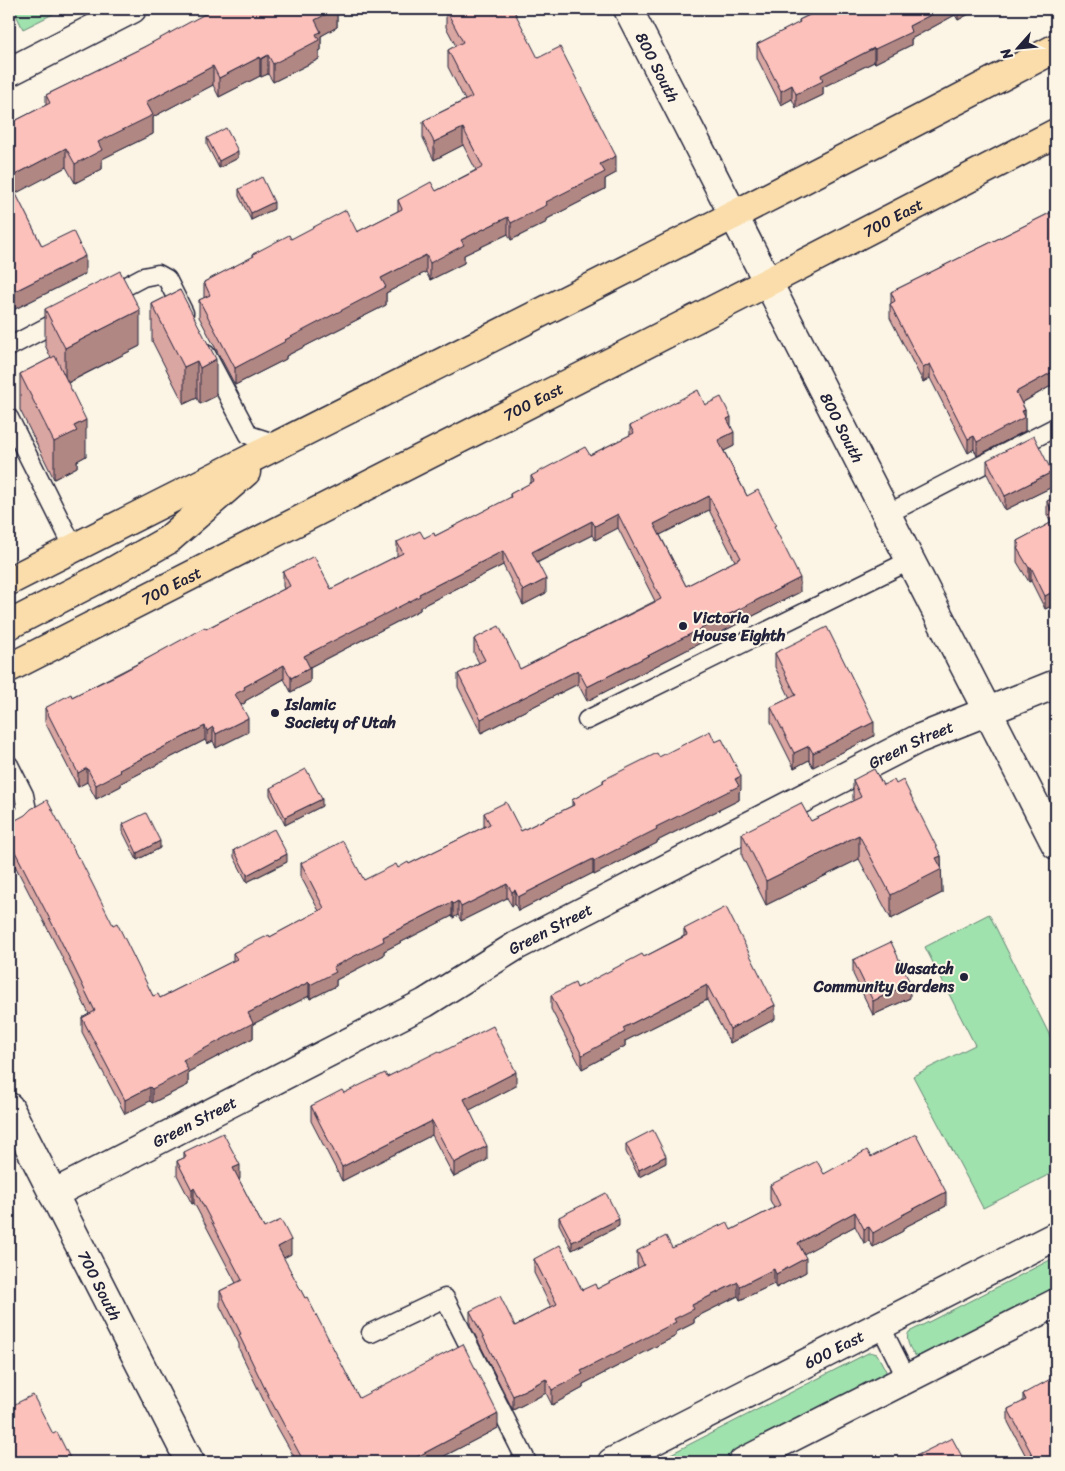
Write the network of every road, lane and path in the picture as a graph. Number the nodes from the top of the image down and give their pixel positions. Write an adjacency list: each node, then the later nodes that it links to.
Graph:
1 (132, 9): 4 (street)
2 (628, 9): 6 (street, 800 South)
3 (1056, 48): 6 (main road)
4 (9, 72)
5 (1056, 133): 7 (main road, 700 East)
6 (734, 216): 7 (street, 800 South); 11 (main road)
7 (768, 282): 12 (street, 800 South); 17 (main road, 700 East)
8 (9, 347): 11 (lane)
9 (9, 418): 13 (lane)
10 (1056, 427): 12 (lane)
11 (277, 444): 13 (main road); 16 (main road)
12 (887, 514): 14 (street, 800 South)
13 (74, 548): 15 (main road)
14 (910, 560): 19 (street, 800 South); 20 (lane)
15 (10, 578)
16 (9, 625)
17 (9, 668)
18 (1056, 684): 19 (street, Green Street)
19 (987, 710): 23 (street, 800 South); 25 (street, Green Street)
20 (588, 720)
21 (9, 765): 22 (lane)
22 (9, 826)
23 (1056, 845)
24 (9, 1107): 25 (street, 700 South)
25 (53, 1194): 31 (street, 700 South)
26 (1056, 1236): 28 (street, 600 East)
27 (1056, 1304): 30 (street)
28 (880, 1326): 30 (lane); 33 (street, 600 East)
29 (371, 1333): 32 (lane)
30 (907, 1379): 34 (street)
31 (190, 1462)
32 (527, 1462)
33 (612, 1462)
34 (743, 1462)

